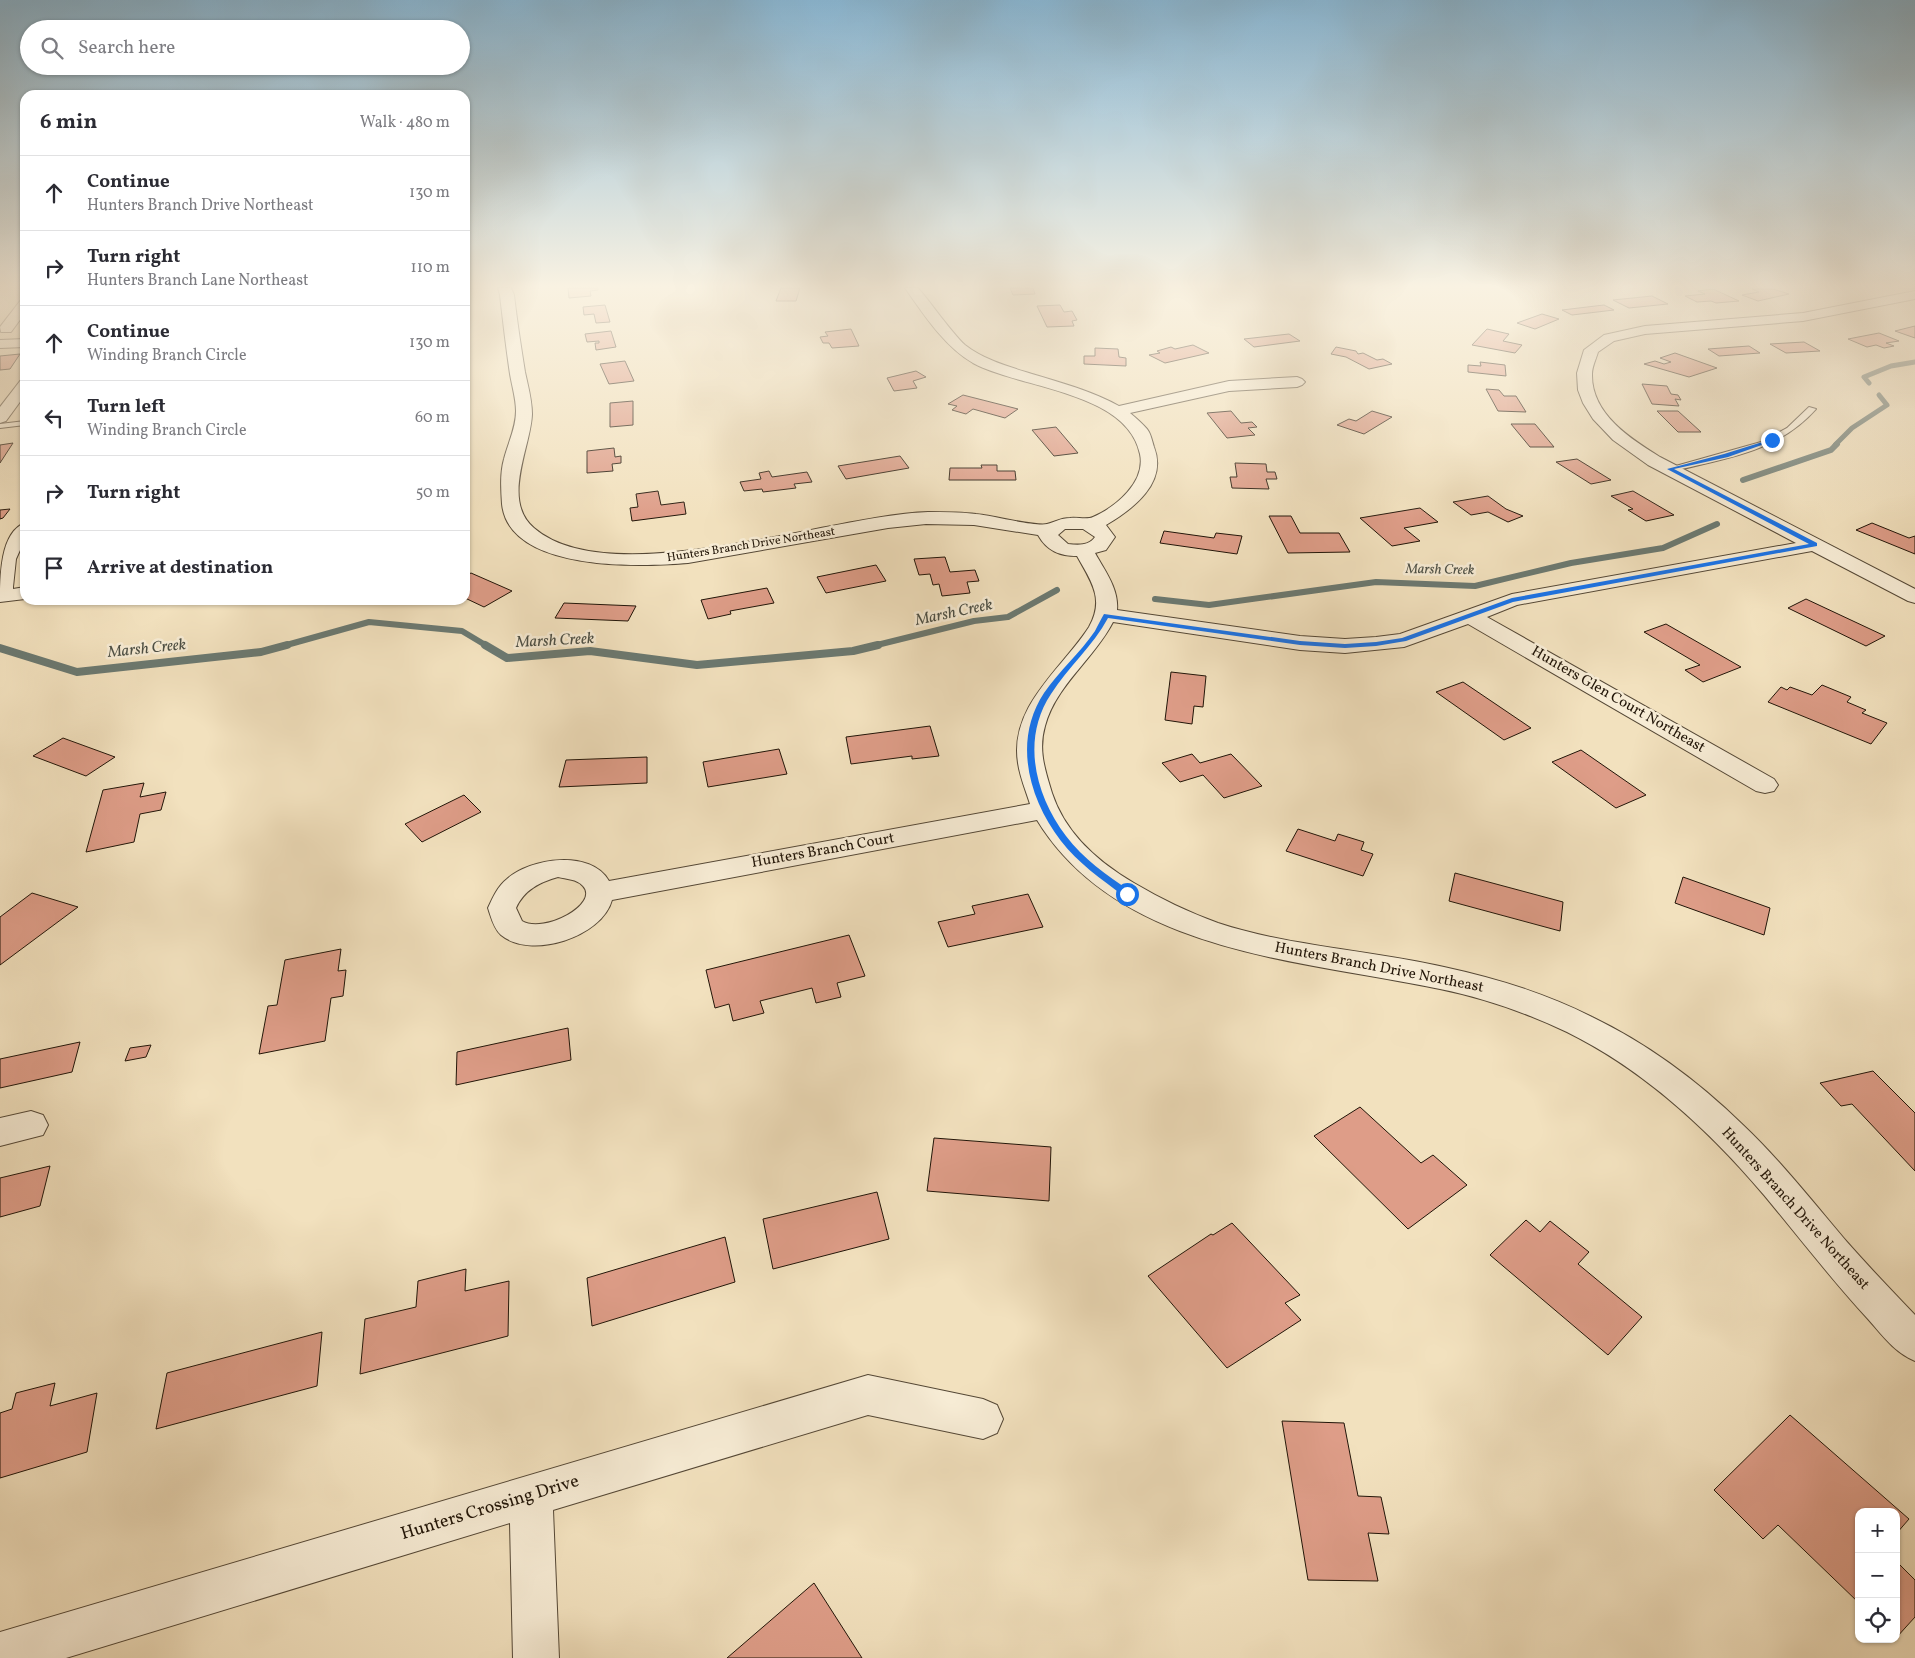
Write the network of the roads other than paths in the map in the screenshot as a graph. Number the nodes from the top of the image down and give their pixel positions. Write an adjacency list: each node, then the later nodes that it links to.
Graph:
1 (517, 365): 12 (street, Hunters Branch Drive Northeast)
2 (990, 365): 7 (street)
3 (1587, 365): 11 (street)
4 (1297, 382): 7 (street)
5 (20, 391): 8 (street)
6 (1812, 408): 11 (lane)
7 (1118, 411): 14 (street)
8 (0, 418)
9 (20, 424): 10 (lane)
10 (0, 426)
11 (1669, 469): 15 (street)
12 (1050, 530): 14 (street); 14 (street)
13 (20, 533): 17 (street)
14 (1088, 538): 19 (street)
15 (1815, 545): 18 (street); 20 (street)
16 (20, 595): 17 (street)
17 (1, 597)
18 (1915, 597)
19 (1106, 615): 20 (street); 22 (street, Hunters Branch Drive Northeast)
20 (1470, 616): 21 (street, Hunters Glen Court Northeast)
21 (1765, 785)
22 (1045, 810): 23 (street, Hunters Branch Court); 26 (street, Hunters Branch Drive Northeast)
23 (600, 892)
24 (31, 1125): 25 (street)
25 (0, 1132)
26 (1915, 1342)
27 (983, 1419): 28 (street, Hunters Crossing Drive)
28 (531, 1496): 29 (street, Hunters Crossing Drive); 30 (street)
29 (0, 1655)
30 (536, 1658)

